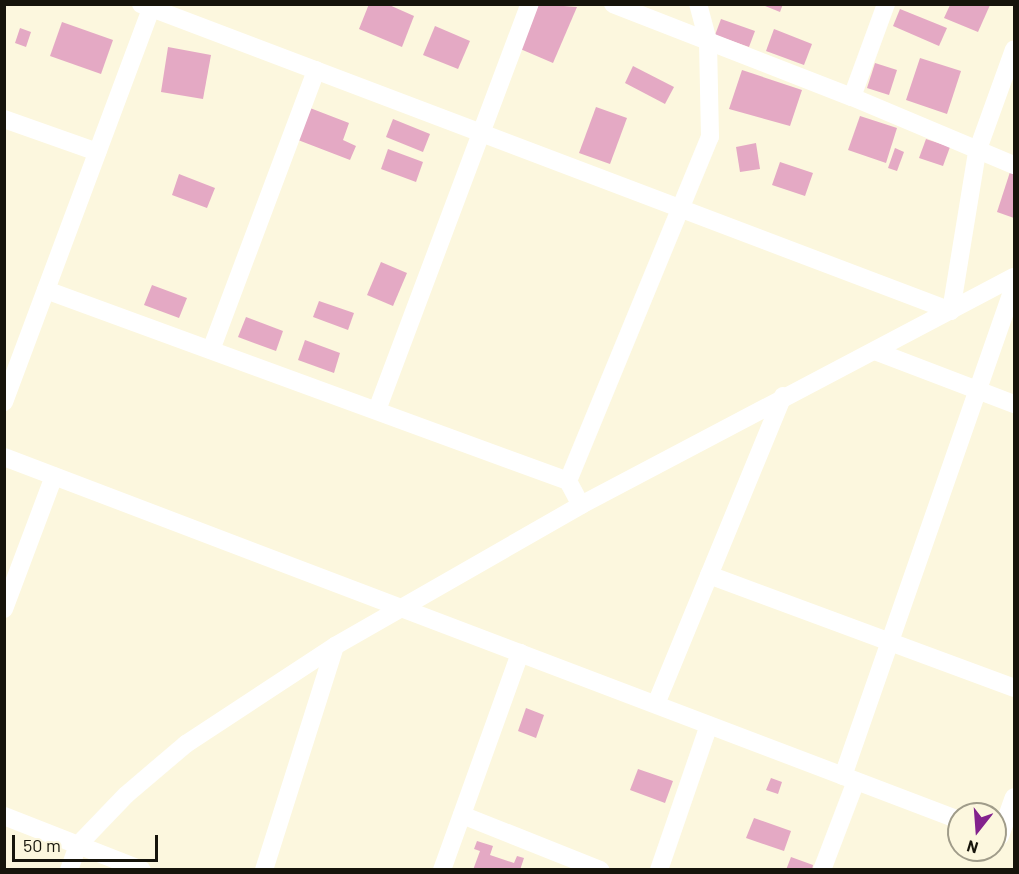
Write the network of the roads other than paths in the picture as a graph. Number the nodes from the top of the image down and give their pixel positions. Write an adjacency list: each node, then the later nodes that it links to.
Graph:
1 (530, 4): 11 (street)
2 (613, 4): 6 (street)
3 (698, 4): 6 (street)
4 (886, 4): 9 (street)
5 (148, 6): 8 (street); 13 (street)
6 (708, 41): 9 (street); 15 (street)
7 (1014, 49): 12 (street)
8 (316, 70): 11 (street); 20 (street)
9 (852, 97): 12 (street)
10 (5, 120): 13 (street)
11 (481, 133): 15 (street); 26 (street)
12 (977, 152): 14 (street); 19 (street)
13 (97, 153): 18 (street)
14 (1014, 165)
15 (682, 208): 19 (street); 29 (street)
16 (1014, 277): 19 (street)
17 (1014, 286): 22 (street)
18 (46, 290): 20 (street); 24 (street)
19 (951, 311): 21 (street)
20 (211, 350): 26 (street)
21 (875, 351): 22 (street); 23 (street)
22 (977, 390): 25 (street); 34 (street)
23 (783, 396): 30 (street); 31 (street)
24 (4, 402)
25 (1014, 404)
26 (377, 410): 29 (street)
27 (4, 457): 28 (street)
28 (54, 476): 32 (street); 33 (street)
29 (568, 481): 30 (street)
30 (581, 505): 32 (street)
31 (709, 575): 34 (street); 38 (street)
32 (399, 607): 35 (street); 36 (street)
33 (4, 609)
34 (888, 640): 37 (street); 40 (street)
35 (335, 646): 46 (street); 49 (street)
36 (520, 653): 38 (street); 42 (street)
37 (1014, 688)
38 (656, 704): 39 (street)
39 (709, 725): 40 (street); 52 (street)
40 (849, 779): 44 (street); 53 (street)
41 (1014, 797): 45 (street)
42 (462, 815): 50 (street); 51 (street)
43 (4, 816): 46 (street)
44 (947, 816)
45 (1007, 822)
46 (78, 845): 47 (street); 48 (street)
47 (69, 870)
48 (142, 870)
49 (264, 870)
50 (442, 870)
51 (600, 870)
52 (658, 870)
53 (822, 870)

